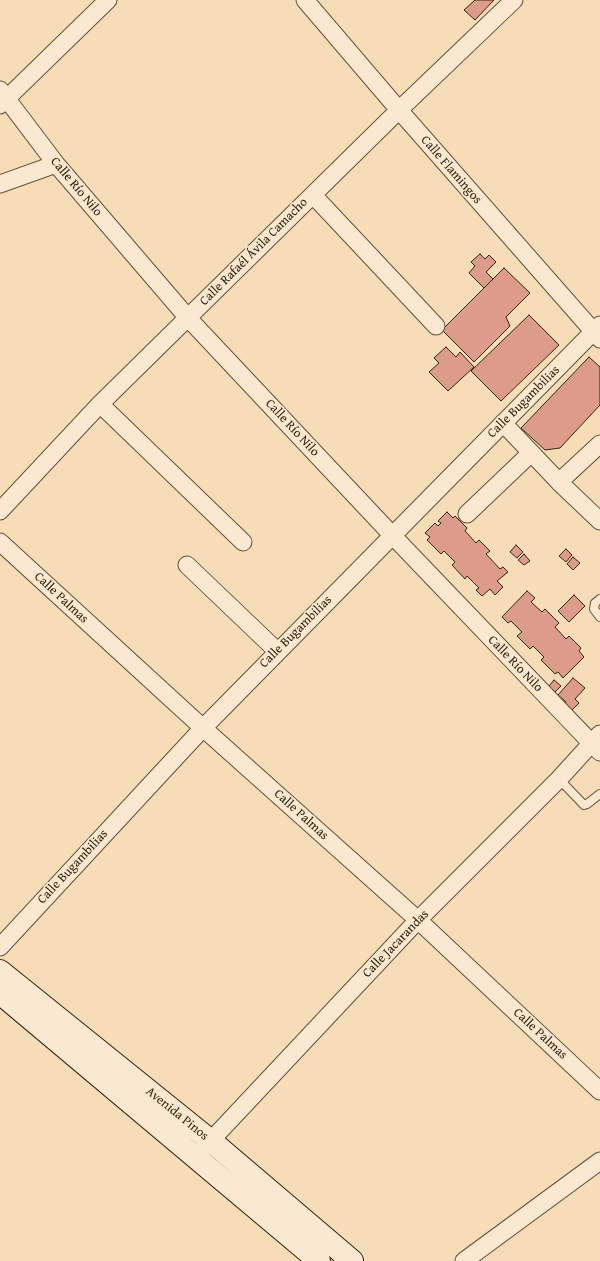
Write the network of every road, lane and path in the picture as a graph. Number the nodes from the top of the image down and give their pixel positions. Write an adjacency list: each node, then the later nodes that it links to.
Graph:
1 (108, 0): 4 (street)
2 (305, 0): 5 (street, Calle Flamingos)
3 (514, 0): 5 (street, Calle Rafaél Ávila Camacho)
4 (2, 97): 6 (street, Calle Río Nilo)
5 (398, 110): 8 (street, Calle Rafaél Ávila Camacho); 11 (street, Calle Flamingos)
6 (56, 164): 7 (street); 9 (street, Calle Río Nilo)
7 (0, 184)
8 (312, 195): 9 (street, Calle Rafaél Ávila Camacho); 10 (street)
9 (188, 318): 12 (street, Calle Rafaél Ávila Camacho); 20 (street, Calle Río Nilo)
10 (436, 326)
11 (598, 332): 13 (street, Calle Bugambilias)
12 (100, 404): 17 (street, Calle Rafaél Ávila Camacho); 22 (street)
13 (503, 423): 15 (street); 20 (street, Calle Bugambilias)
14 (600, 444): 16 (street)
15 (531, 453): 16 (street); 18 (street)
16 (559, 482): 19 (street)
17 (0, 511)
18 (467, 514)
19 (600, 521)
20 (392, 535): 26 (street, Calle Bugambilias); 28 (street, Calle Río Nilo)
21 (0, 542): 27 (street, Calle Palmas)
22 (243, 542)
23 (187, 565): 26 (street)
24 (600, 599): 25 (lane)
25 (600, 616)
26 (277, 651): 27 (street, Calle Bugambilias)
27 (203, 728): 31 (street, Calle Palmas); 32 (street, Calle Bugambilias)
28 (597, 743): 29 (street, Calle Jacarandas)
29 (558, 779): 30 (lane); 31 (street, Calle Jacarandas)
30 (600, 794)
31 (418, 920): 35 (street, Calle Palmas); 36 (street, Calle Jacarandas)
32 (0, 947)
33 (0, 971): 36 (main road, Avenida Pinos)
34 (0, 994): 37 (main road, Avenida Pinos)
35 (600, 1091)
36 (211, 1141): 37 (street, Calle Jacarandas); 40 (main road, Avenida Pinos)
37 (195, 1157): 39 (main road, Avenida Pinos)
38 (600, 1161): 41 (street)
39 (319, 1261)
40 (352, 1261)
41 (464, 1261)

